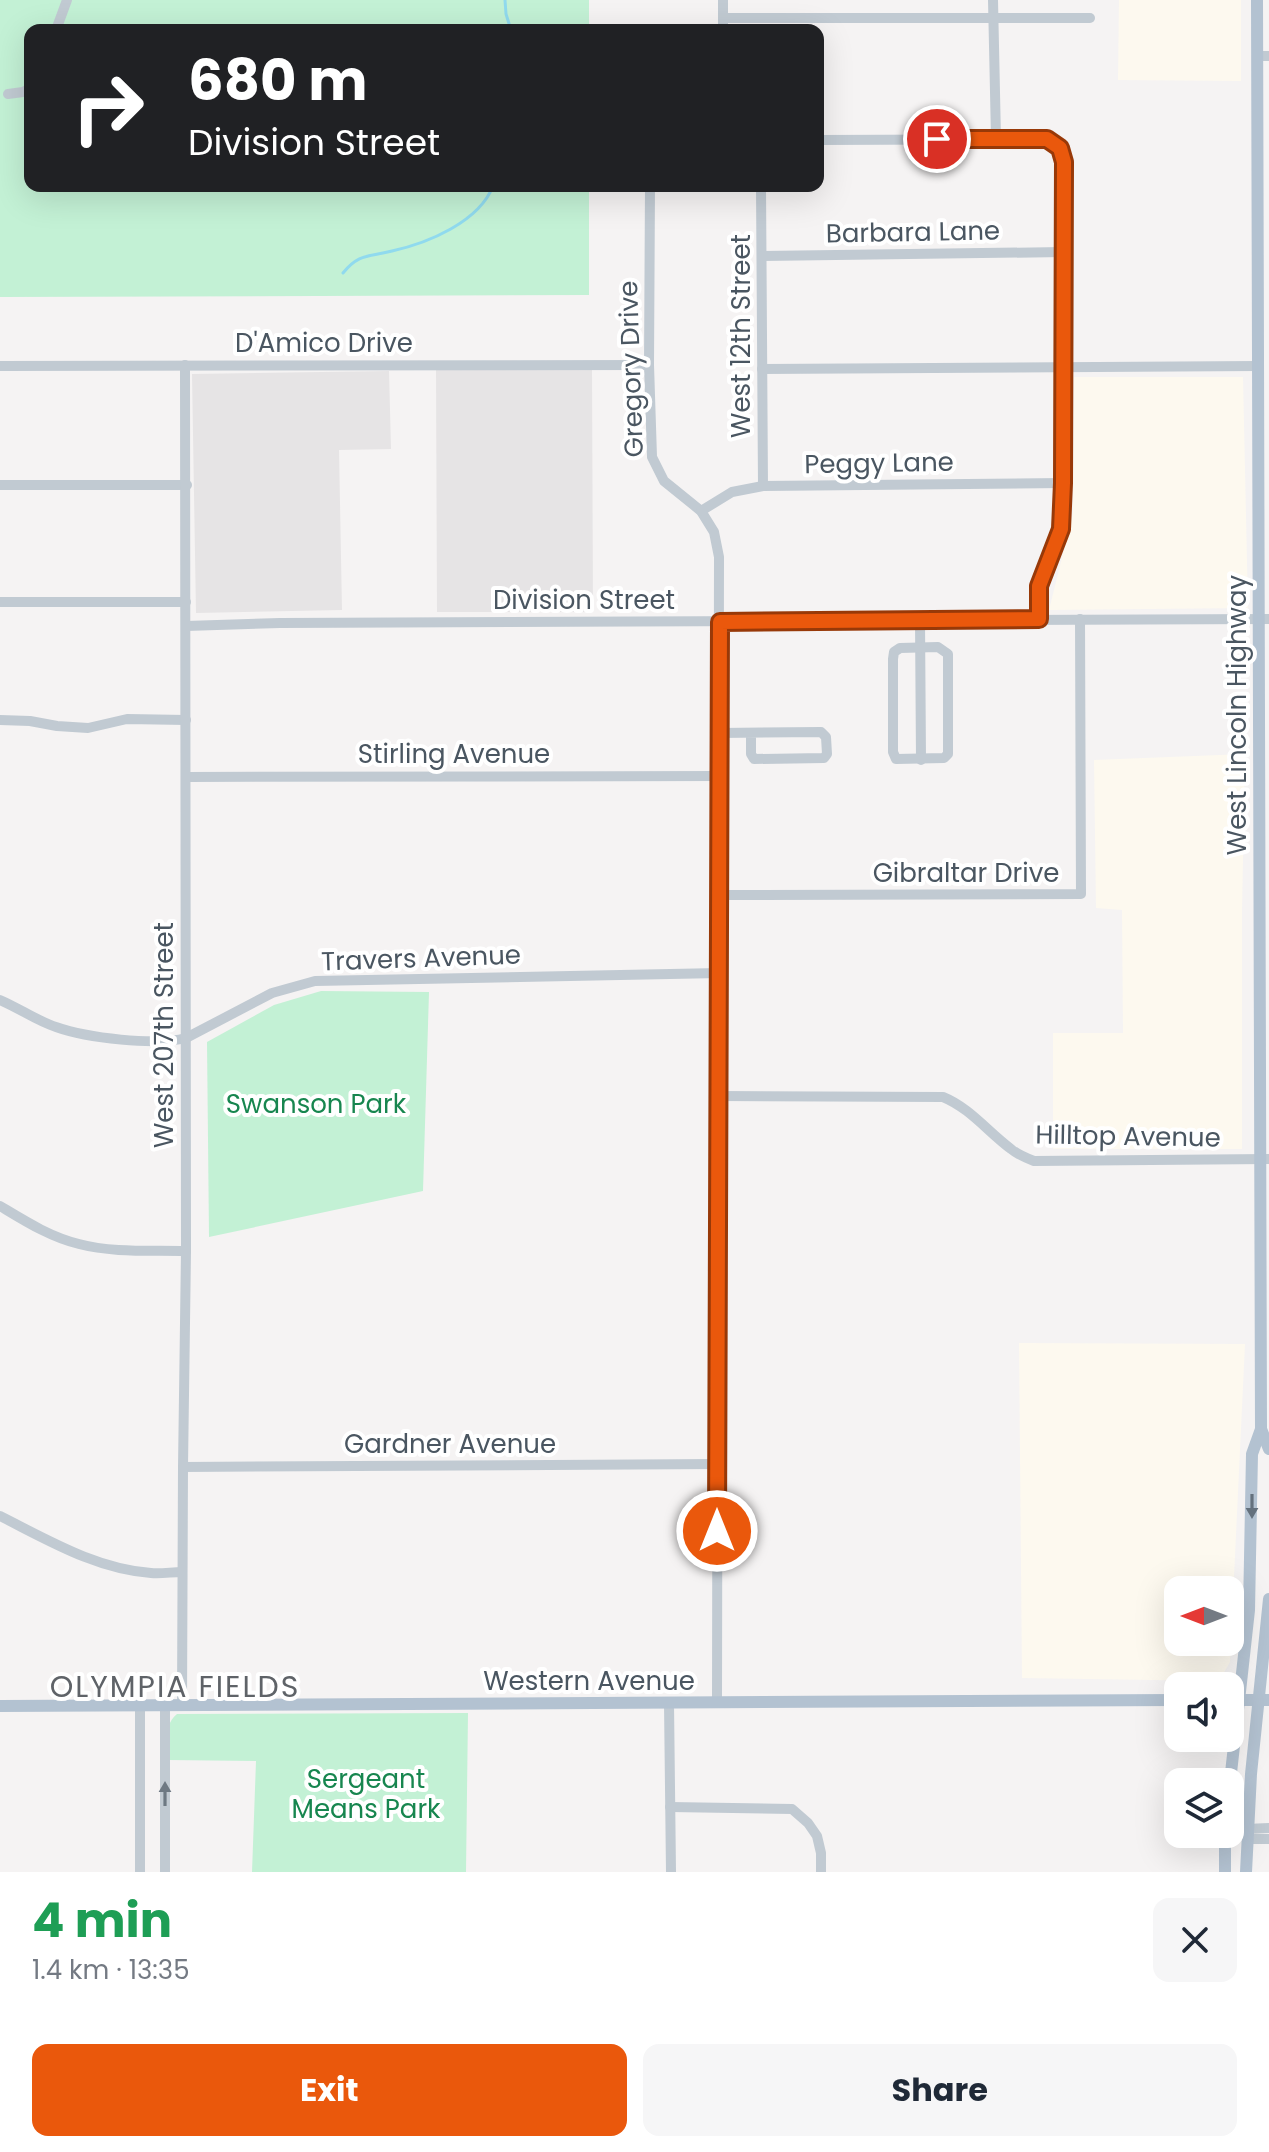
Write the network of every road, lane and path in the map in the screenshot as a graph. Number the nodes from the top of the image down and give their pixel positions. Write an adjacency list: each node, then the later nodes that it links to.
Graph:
1 (67, 0): 8 (street)
2 (723, 0): 6 (street)
3 (993, 0): 5 (street)
4 (1257, 0): 10 (main road, West Lincoln Highway)
5 (993, 17): 6 (street); 7 (street); 13 (street)
6 (723, 18): 9 (street)
7 (1090, 18)
8 (58, 24)
9 (723, 24)
10 (1263, 56): 19 (main road, West Lincoln Highway)
11 (24, 91): 12 (street)
12 (8, 94)
13 (996, 138): 14 (street); 17 (street)
14 (824, 140)
15 (650, 192): 21 (street, Gregory Drive)
16 (761, 192): 18 (street, West 12th Street)
17 (1064, 252): 18 (street, Barbara Lane); 24 (street)
18 (763, 256): 25 (street, West 12th Street)
19 (1263, 323): 23 (main road, West Lincoln Highway)
20 (185, 365): 21 (street, D'Amico Drive); 22 (street, D'Amico Drive); 28 (street, West 207th Street)
21 (649, 365): 30 (street, Gregory Drive)
22 (0, 366)
23 (1258, 366): 24 (street); 33 (main road, West Lincoln Highway)
24 (1064, 367): 25 (street); 26 (street)
25 (762, 369): 29 (street, West 12th Street)
26 (1063, 483): 29 (street, Peggy Lane); 34 (street)
27 (0, 485): 28 (street)
28 (187, 485): 32 (street, West 207th Street)
29 (763, 486): 30 (street, Peggy Lane)
30 (701, 511): 37 (street, Gregory Drive)
31 (0, 602): 32 (street)
32 (186, 602): 38 (street, West 207th Street)
33 (1264, 618): 35 (street, Division Street); 47 (main road, West Lincoln Highway)
34 (1039, 619): 35 (street, Division Street); 36 (street, Division Street)
35 (1080, 619): 48 (street, Gibraltar Drive)
36 (920, 620): 37 (street, Division Street); 39 (street)
37 (720, 622): 38 (street, Division Street); 42 (street, Gregory Drive)
38 (186, 626): 41 (street, West 207th Street)
39 (921, 647): 44 (street); 44 (street); 44 (street)
40 (0, 720): 41 (street)
41 (186, 720): 46 (street, West 207th Street)
42 (720, 733): 43 (street); 45 (street, Gregory Drive)
43 (751, 733): 43 (street)
44 (921, 760)
45 (720, 776): 46 (street, Stirling Avenue); 48 (street, Gregory Drive)
46 (187, 777): 51 (street, West 207th Street)
47 (1264, 891): 53 (main road, West Lincoln Highway)
48 (720, 895): 49 (street, Gregory Drive)
49 (720, 973): 51 (street, Travers Avenue); 52 (street, Gregory Drive)
50 (0, 1000): 51 (street, Travers Avenue)
51 (186, 1038): 55 (street, West 207th Street)
52 (719, 1096): 53 (street, Hilltop Avenue); 58 (street, Gregory Drive)
53 (1264, 1159): 56 (main road, West Lincoln Highway)
54 (0, 1206): 55 (street)
55 (186, 1251): 59 (street, West 207th Street)
56 (1265, 1429): 57 (main road, West Lincoln Highway); 63 (main road, West Lincoln Highway, one-way to 63)
57 (1269, 1449)
58 (717, 1464): 59 (street, Gardner Avenue); 66 (street, Gregory Drive)
59 (183, 1467): 61 (street, West 207th Street)
60 (0, 1516): 61 (street)
61 (182, 1572): 70 (street, West 207th Street)
62 (1269, 1599): 65 (main road)
63 (1241, 1672)
64 (1164, 1700): 66 (main road, Western Avenue)
65 (1264, 1700): 74 (main road)
66 (717, 1702): 67 (main road, Western Avenue)
67 (669, 1703): 70 (main road, Western Avenue); 72 (street)
68 (140, 1705): 69 (main road, Western Avenue); 71 (main road, Western Avenue); 77 (street)
69 (165, 1705): 70 (main road, Western Avenue); 78 (street, one-way to 69)
70 (182, 1705)
71 (0, 1706)
72 (670, 1807): 79 (street); 80 (street)
73 (1269, 1828): 74 (street)
74 (1247, 1834): 75 (street); 82 (main road)
75 (1269, 1839)
76 (1225, 1848): 81 (main road)
77 (140, 1872)
78 (165, 1872)
79 (671, 1872)
80 (821, 1872)
81 (1225, 1872)
82 (1246, 1872)

